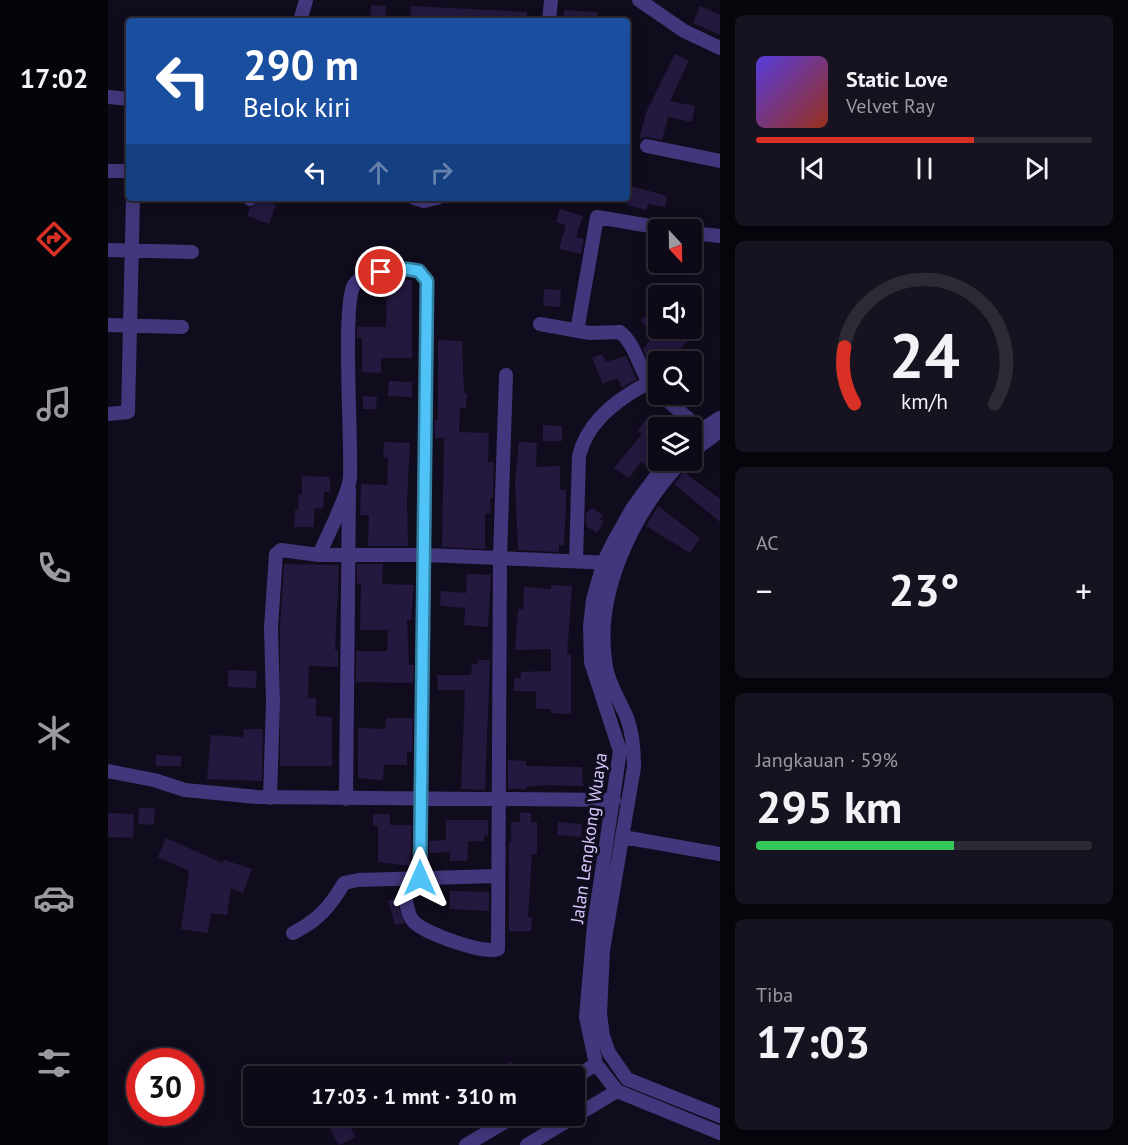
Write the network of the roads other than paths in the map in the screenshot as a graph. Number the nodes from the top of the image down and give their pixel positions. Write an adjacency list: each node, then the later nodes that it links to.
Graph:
1 (306, 0): 5 (street)
2 (551, 0): 6 (street)
3 (639, 0): 4 (street)
4 (661, 6): 7 (street)
5 (301, 18)
6 (549, 18)
7 (720, 48)
8 (108, 98): 9 (street)
9 (126, 99)
10 (647, 146): 11 (street)
11 (720, 161)
12 (108, 171): 13 (street)
13 (126, 171)
14 (133, 201): 19 (street)
15 (648, 226): 25 (street)
16 (702, 233): 17 (street)
17 (720, 236)
18 (108, 250): 19 (street)
19 (131, 251): 20 (street); 23 (street)
20 (192, 252)
21 (540, 324): 25 (street)
22 (108, 325): 23 (street)
23 (132, 327): 24 (street); 29 (street)
24 (182, 327)
25 (577, 331): 27 (street)
26 (506, 375): 41 (street)
27 (648, 383): 42 (street)
28 (669, 405): 30 (street)
29 (108, 413)
30 (681, 417)
31 (720, 418): 32 (street)
32 (702, 429)
33 (720, 431): 34 (street)
34 (702, 444)
35 (660, 471): 43 (street, Jalan Lengkong Wuaya)
36 (674, 471): 43 (street, Jalan Lengkong Wuaya)
37 (350, 481): 38 (street); 39 (street); 40 (street)
38 (319, 555): 39 (street); 45 (street)
39 (348, 555): 40 (street); 46 (street)
40 (426, 555): 41 (street); 47 (street)
41 (500, 557): 42 (street); 48 (street)
42 (576, 561): 43 (street)
43 (611, 563): 49 (street, Jalan Lengkong Wuaya); 50 (street, Jalan Lengkong Wuaya)
44 (108, 771): 45 (street)
45 (270, 798): 46 (street)
46 (346, 799): 47 (street)
47 (420, 800): 48 (street); 53 (street)
48 (498, 800): 49 (street); 52 (street)
49 (614, 800): 56 (street, Jalan Lengkong Wuaya)
50 (623, 837): 51 (street); 59 (street, Jalan Lengkong Wuaya)
51 (720, 854)
52 (498, 876): 53 (street); 54 (street)
53 (420, 878): 55 (street)
54 (405, 895)
55 (293, 933)
56 (596, 1064): 57 (street); 58 (street, Jalan Lengkong Wuaya)
57 (585, 1071)
58 (617, 1091): 61 (street, Jalan Lengkong Wuaya); 63 (street)
59 (720, 1116)
60 (498, 1126): 62 (street)
61 (720, 1133)
62 (466, 1145)
63 (527, 1145)

